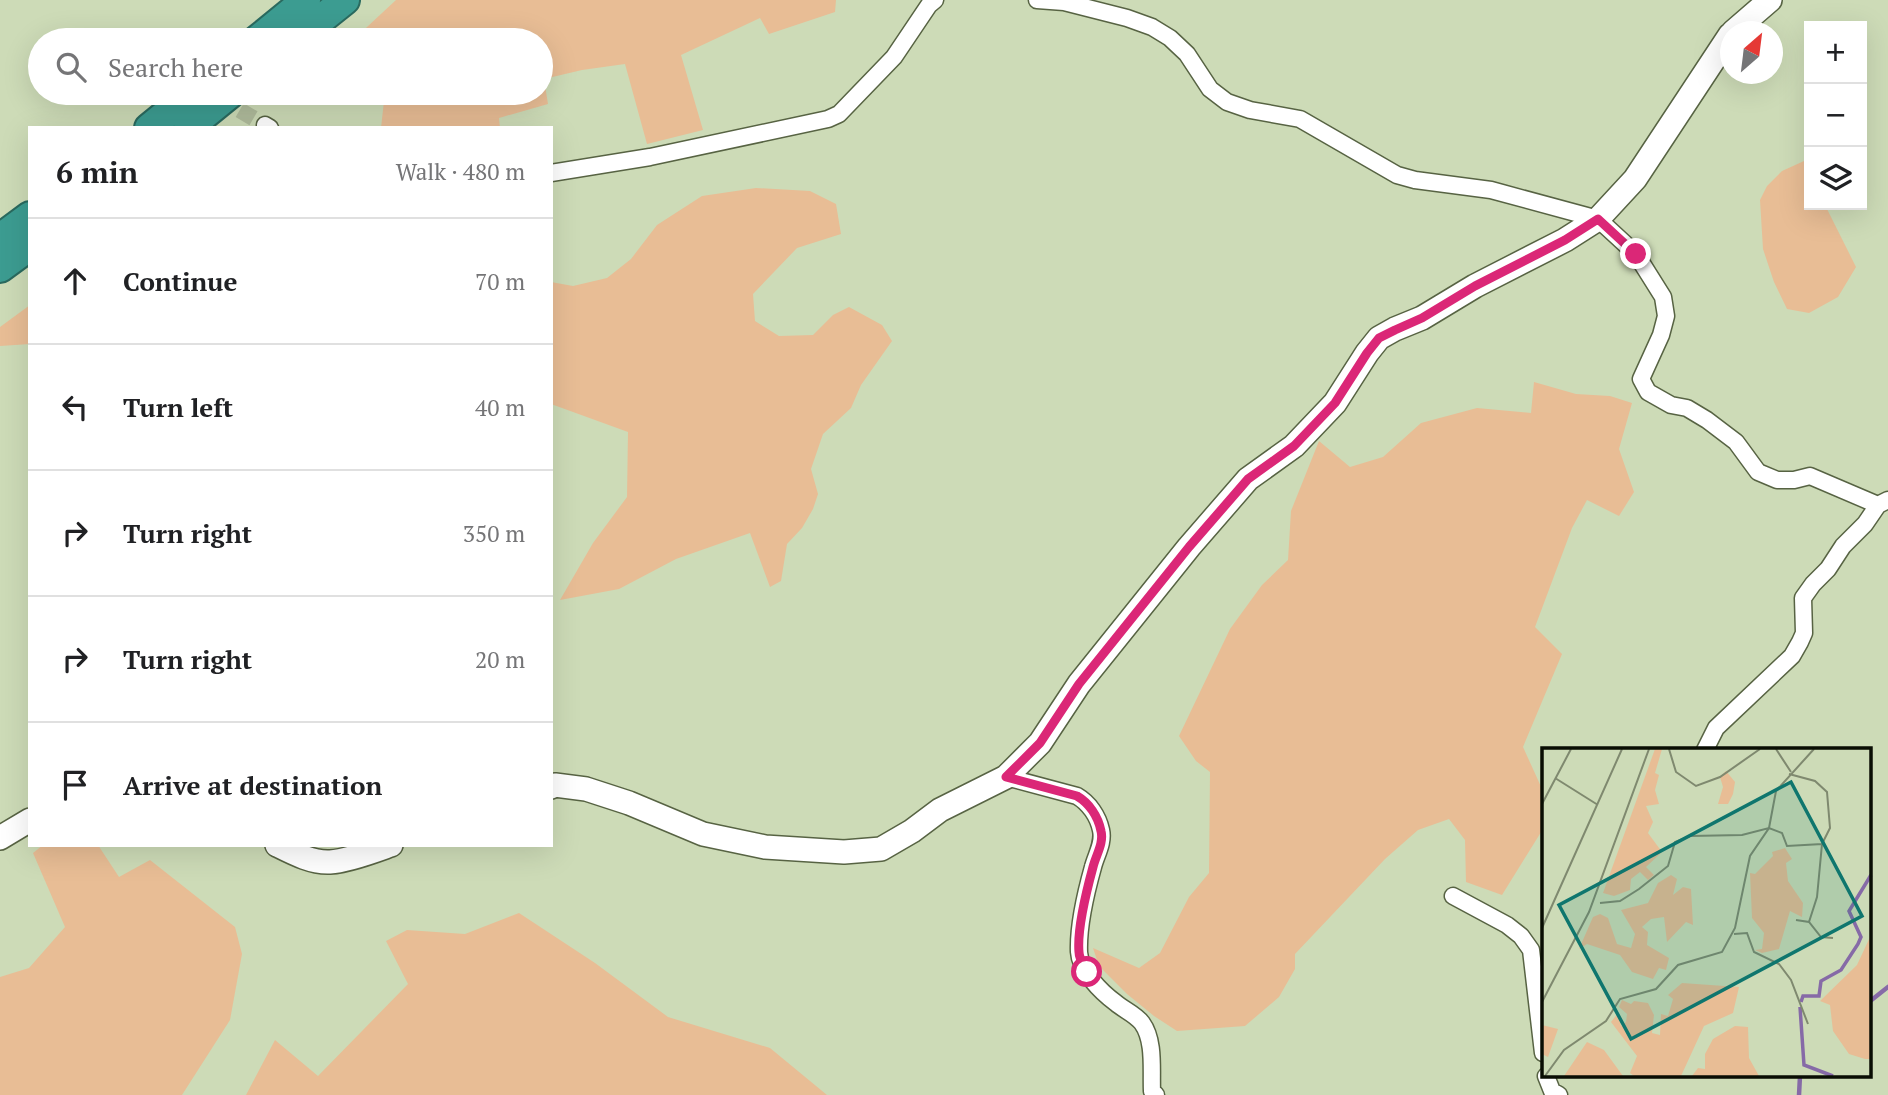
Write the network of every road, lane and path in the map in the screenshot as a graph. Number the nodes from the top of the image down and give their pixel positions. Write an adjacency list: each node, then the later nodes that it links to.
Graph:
1 (306, 0): 7 (highway)
2 (345, 0): 8 (highway)
3 (935, 0): 14 (street)
4 (1037, 0): 16 (street)
5 (1770, 0): 6 (street)
6 (1746, 21)
7 (272, 28)
8 (310, 28)
9 (1720, 51): 16 (street)
10 (177, 105): 12 (highway)
11 (216, 105): 13 (highway)
12 (151, 126)
13 (190, 126)
14 (553, 173)
15 (28, 217): 17 (highway)
16 (1598, 219): 20 (street); 22 (street)
17 (0, 238)
18 (28, 247): 19 (highway)
19 (0, 268)
20 (1883, 503): 21 (street)
21 (1705, 748)
22 (1006, 777): 23 (street); 32 (street)
23 (553, 786)
24 (28, 821): 25 (street)
25 (0, 838)
26 (281, 847): 27 (street)
27 (385, 847)
28 (1453, 896): 29 (street)
29 (1537, 947): 30 (street)
30 (1542, 1035)
31 (1547, 1078): 33 (street)
32 (1156, 1095)
33 (1559, 1095)

